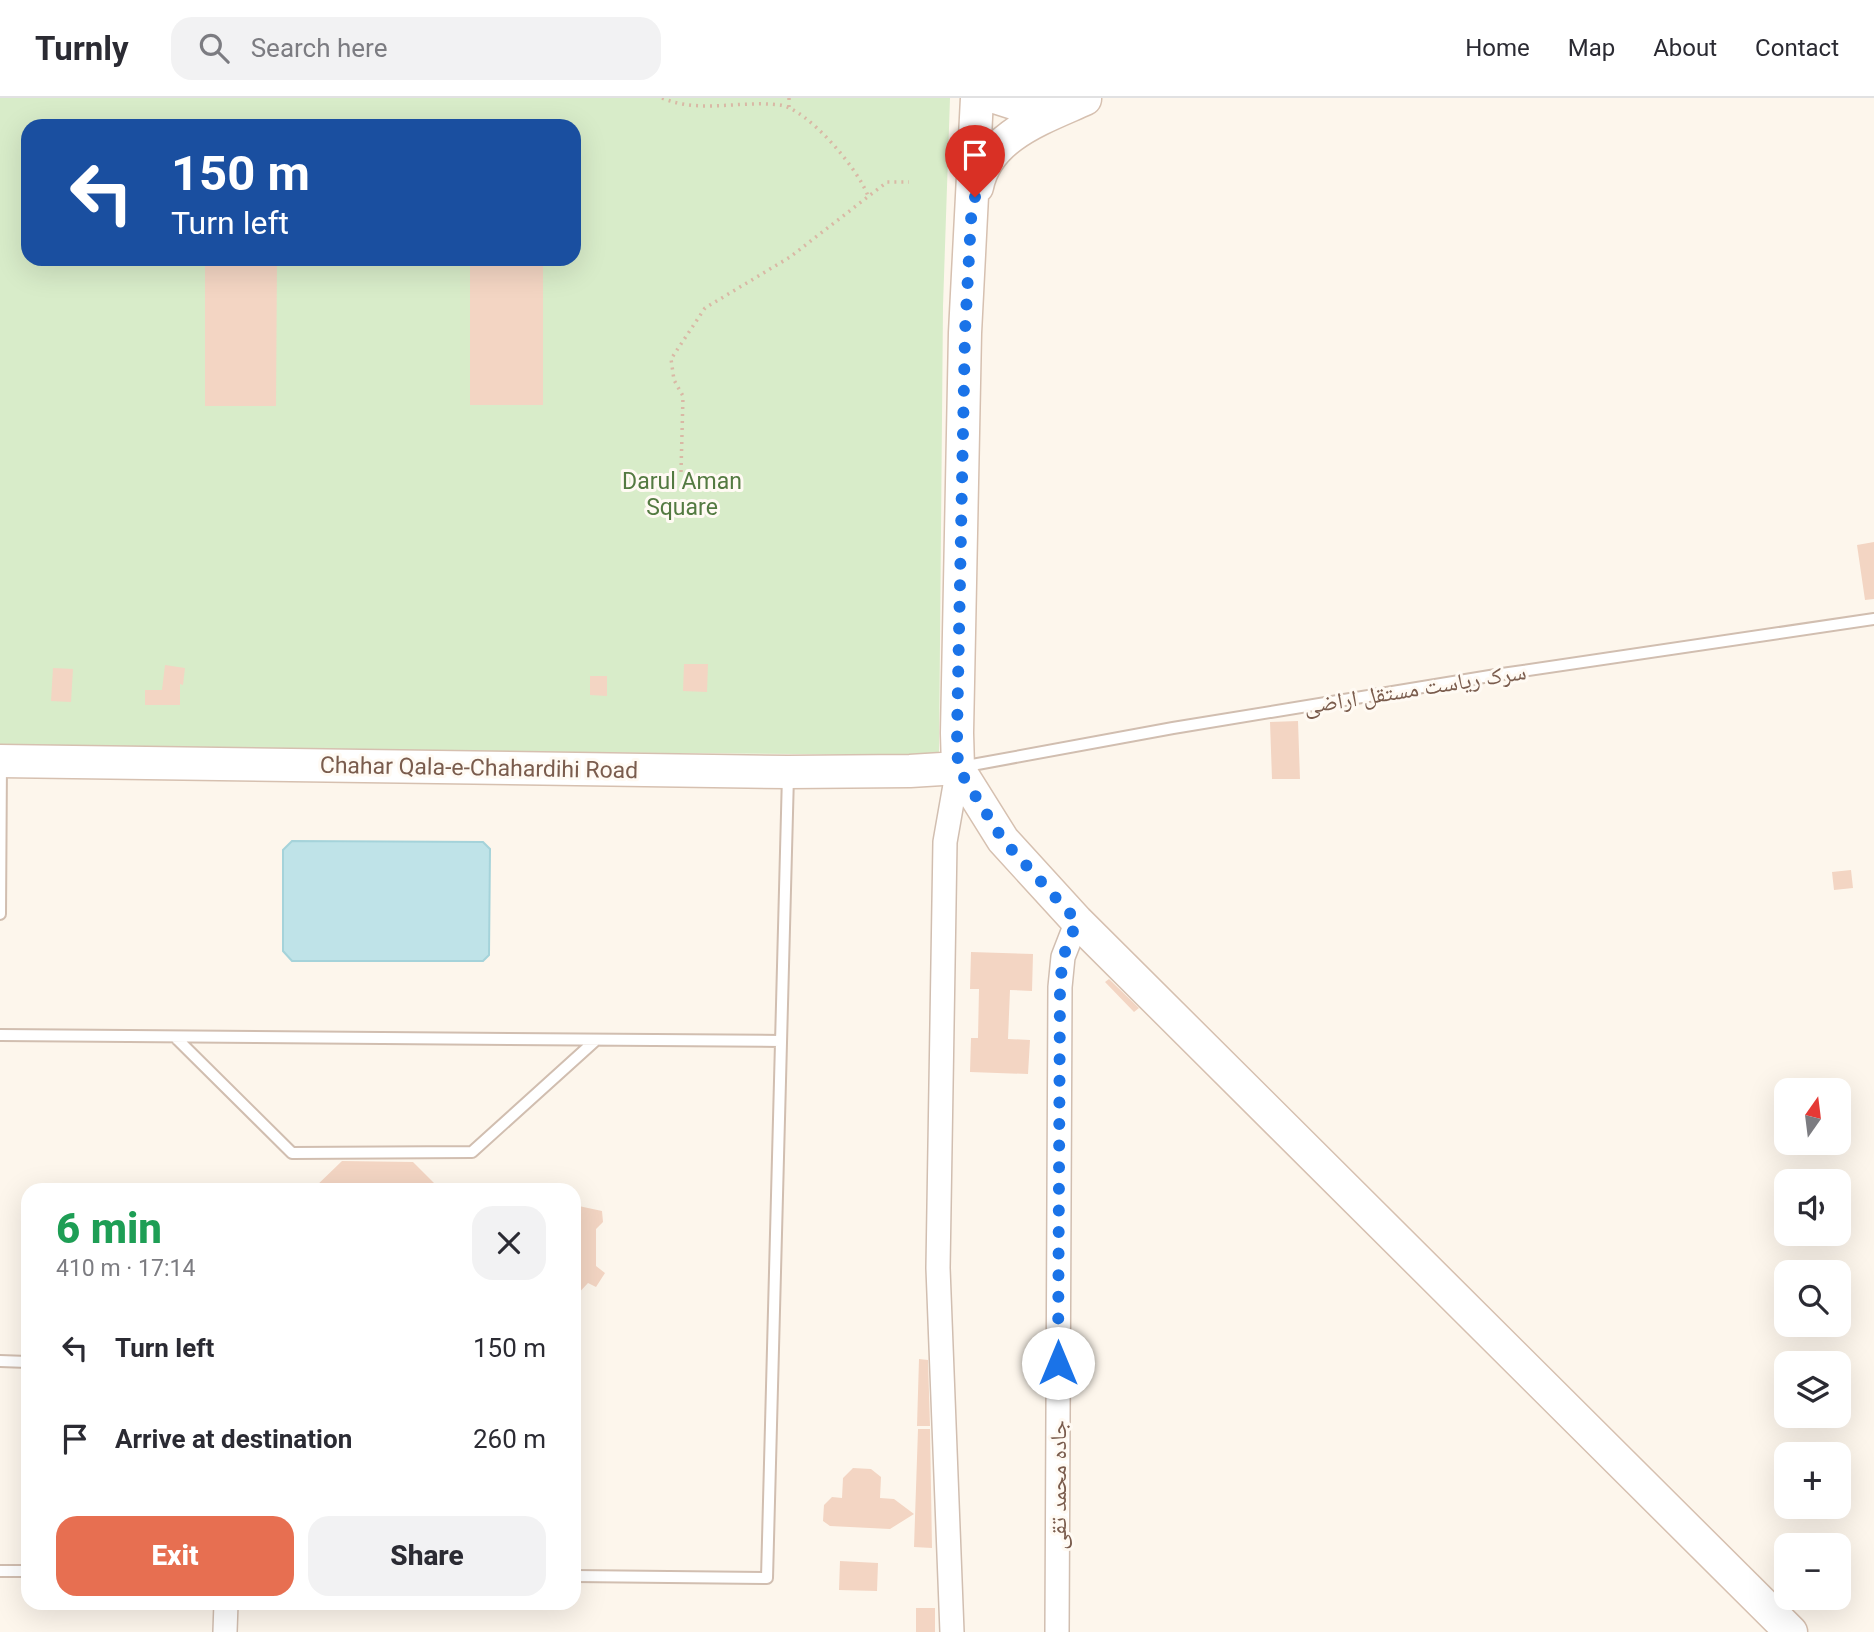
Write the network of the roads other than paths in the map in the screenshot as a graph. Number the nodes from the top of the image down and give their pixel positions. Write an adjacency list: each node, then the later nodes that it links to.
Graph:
1 (977, 98): 5 (main road)
2 (998, 98): 3 (main road)
3 (1084, 98): 4 (main road); 5 (main road)
4 (1091, 98)
5 (971, 219): 8 (main road)
6 (1874, 619): 8 (lane, سرک ریاست مستقل اراضی)
7 (1, 761): 9 (main road, Chahar Qala-e-Chahardihi Road); 10 (lane)
8 (958, 768): 9 (main road, Chahar Qala-e-Chahardihi Road); 11 (main road); 23 (street)
9 (788, 772): 15 (lane)
10 (0, 914)
11 (1077, 921): 24 (street, جاده محمد تقی); 25 (main road)
12 (0, 1035): 13 (lane)
13 (175, 1037): 14 (lane); 14 (lane)
14 (596, 1040): 15 (lane)
15 (781, 1041): 20 (lane)
16 (0, 1361): 17 (lane)
17 (21, 1362)
18 (0, 1571): 19 (lane)
19 (21, 1571)
20 (581, 1576)
21 (226, 1610): 22 (street)
22 (225, 1632)
23 (951, 1632)
24 (1057, 1632)
25 (1791, 1632)

